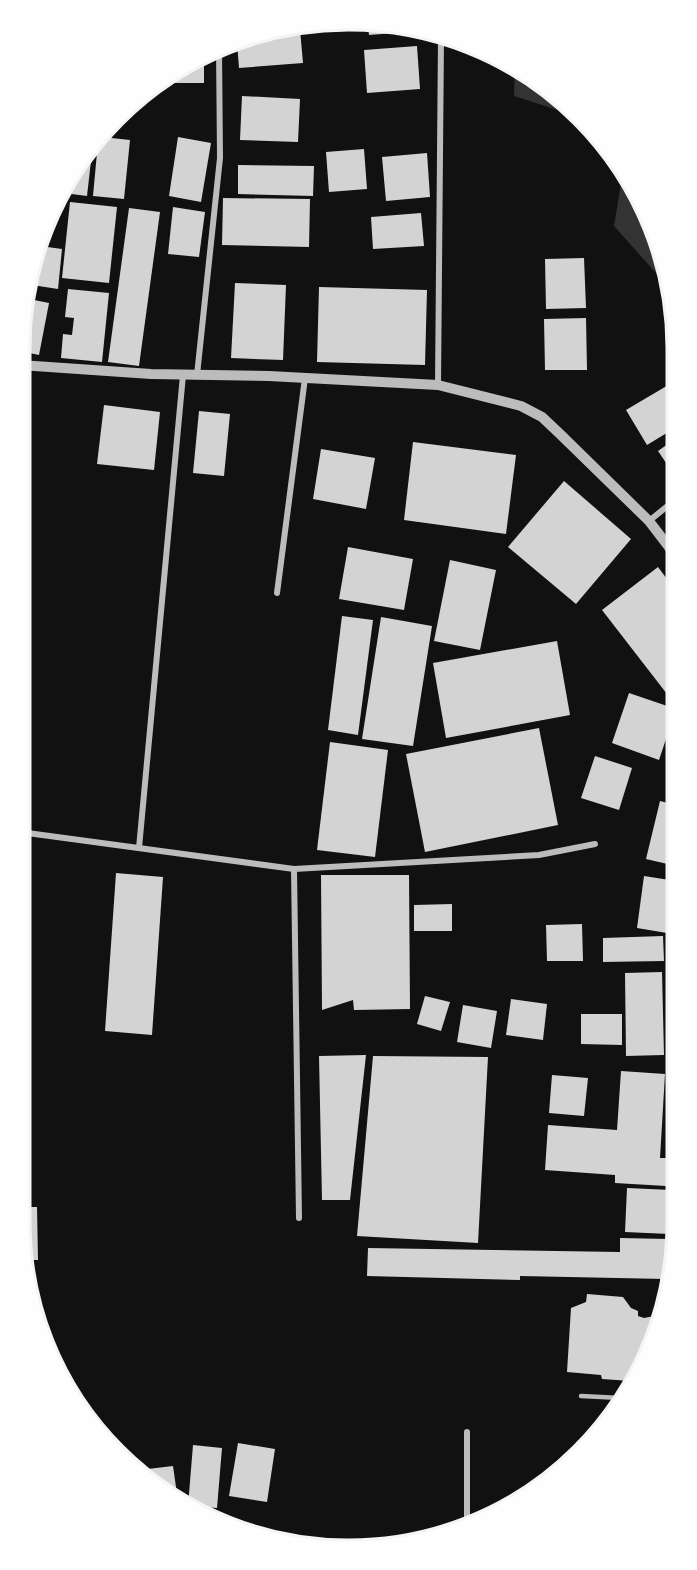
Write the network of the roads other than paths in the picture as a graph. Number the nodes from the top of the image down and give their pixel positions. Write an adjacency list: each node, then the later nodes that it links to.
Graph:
1 (441, 44): 7 (street)
2 (219, 58): 5 (street)
3 (30, 366): 4 (street)
4 (183, 375): 5 (street); 14 (street)
5 (198, 375): 6 (street)
6 (305, 378): 7 (street); 11 (street)
7 (438, 385): 9 (street)
8 (667, 506): 9 (street)
9 (649, 521): 10 (street)
10 (667, 545)
11 (277, 593)
12 (30, 833): 14 (street)
13 (595, 844): 15 (street)
14 (139, 848): 15 (street)
15 (294, 868): 16 (street)
16 (299, 1218)
17 (581, 1396): 18 (lane)
18 (613, 1398)
19 (467, 1432): 20 (street)
20 (467, 1517)

